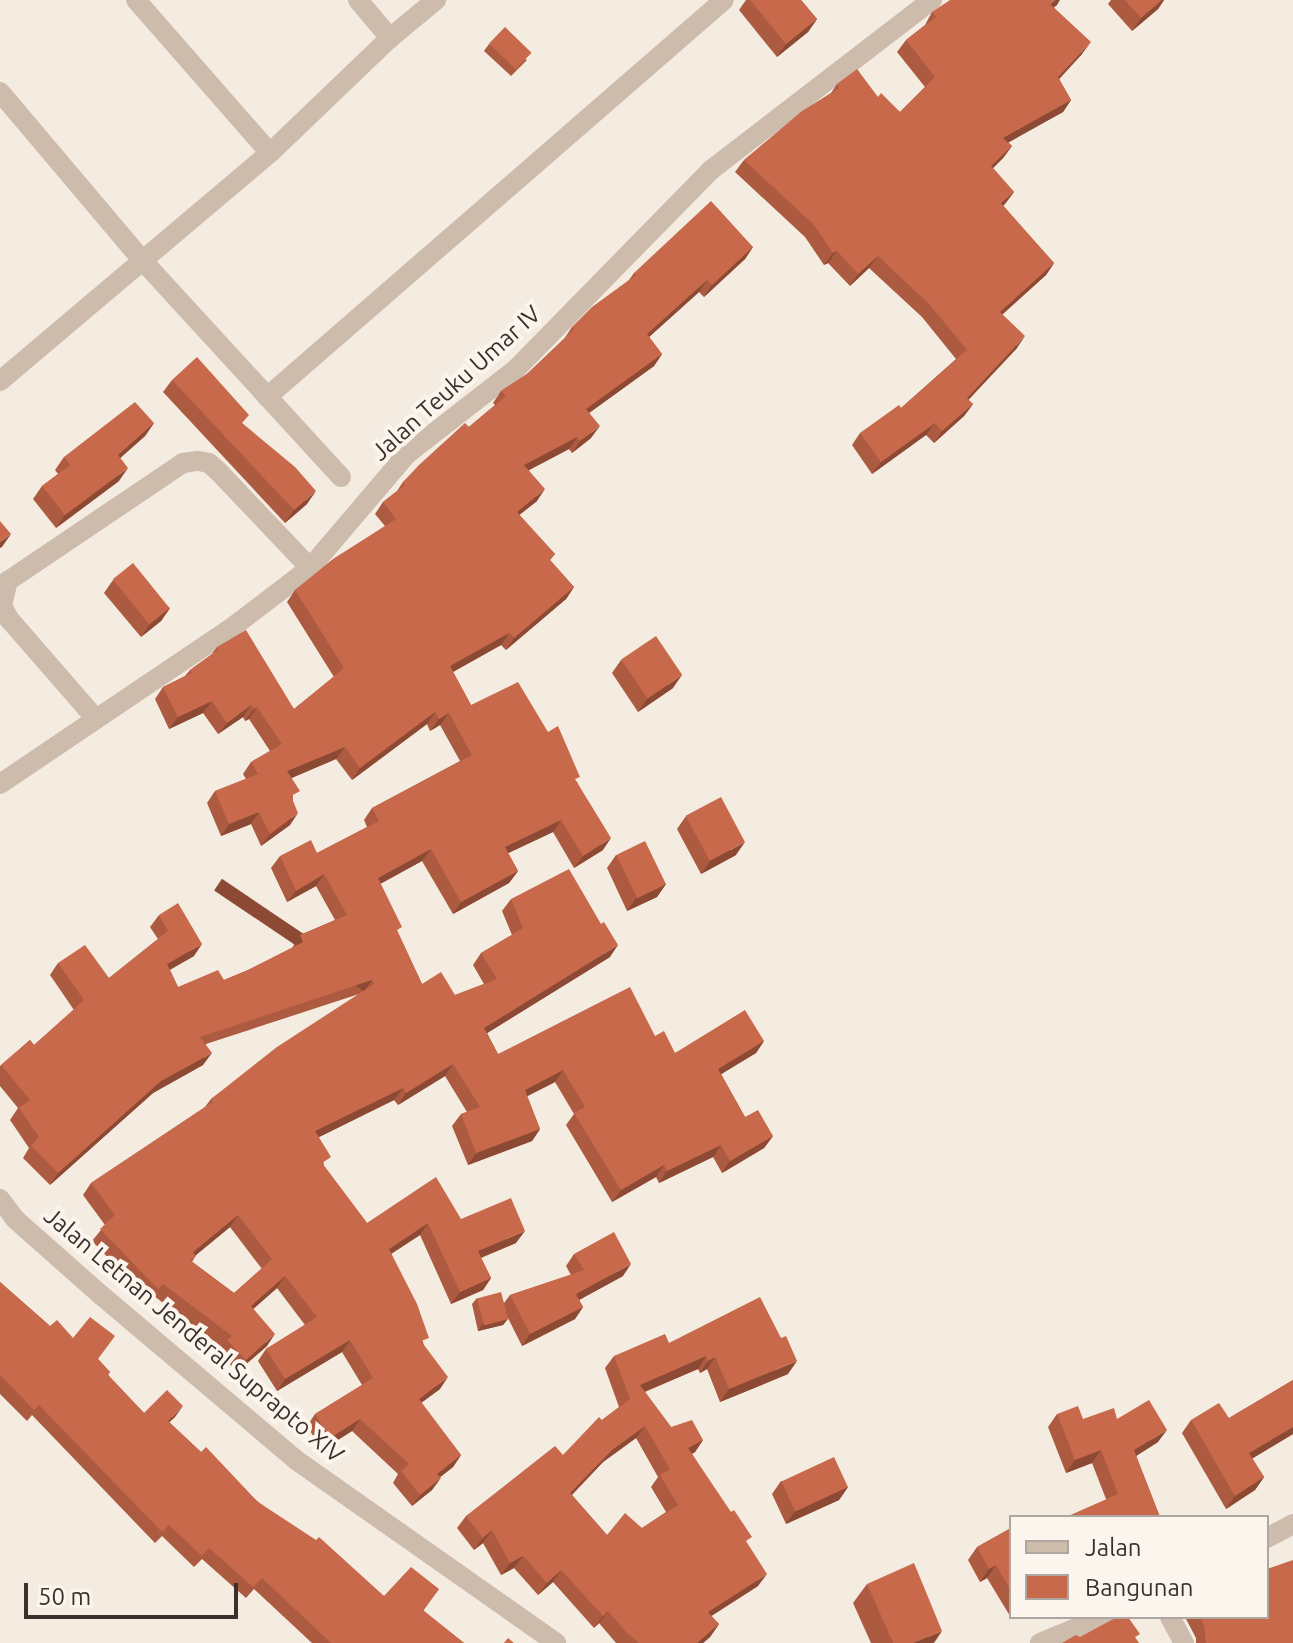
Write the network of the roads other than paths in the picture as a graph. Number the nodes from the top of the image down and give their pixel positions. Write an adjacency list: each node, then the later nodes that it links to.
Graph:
1 (136, 0): 8 (street)
2 (358, 0): 6 (street)
3 (436, 0): 6 (street)
4 (724, 0): 11 (street)
5 (932, 0): 13 (street, Jalan Teuku Umar IV)
6 (390, 38): 8 (street)
7 (0, 92): 9 (street)
8 (270, 153): 9 (street)
9 (143, 261): 10 (street); 11 (street)
10 (0, 381)
11 (267, 397): 12 (street)
12 (341, 477)
13 (310, 568): 14 (street, Jalan Teuku Umar IV); 14 (street)
14 (96, 719): 15 (street, Jalan Teuku Umar IV)
15 (0, 784)
16 (0, 1199): 21 (street, Jalan Letnan Jenderal Suprapto XIV)
17 (1293, 1524): 18 (street)
18 (1269, 1537)
19 (1098, 1619): 22 (street)
20 (1171, 1619): 23 (street)
21 (556, 1643)
22 (1040, 1643)
23 (1184, 1643)

